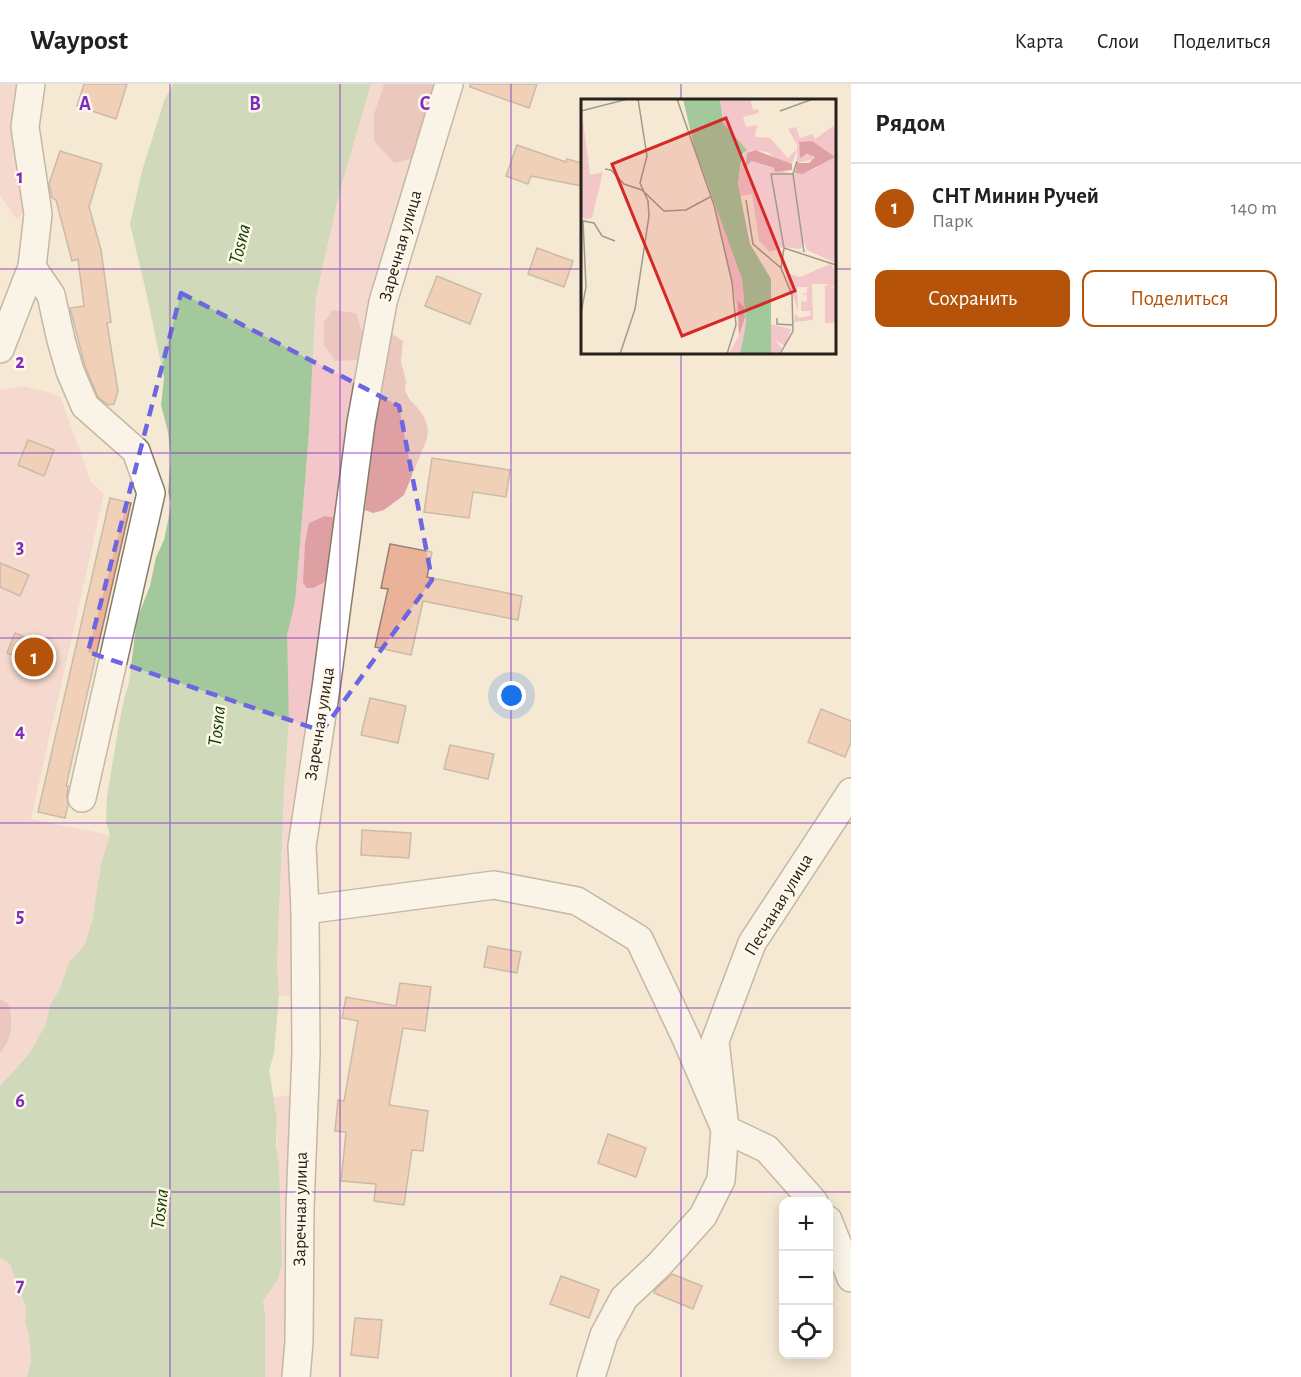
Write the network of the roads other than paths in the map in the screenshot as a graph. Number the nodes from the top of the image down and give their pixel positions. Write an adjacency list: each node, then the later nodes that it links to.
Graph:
1 (31, 84): 3 (street)
2 (449, 84): 7 (street, Заречная улица)
3 (33, 267): 4 (street); 6 (street)
4 (0, 349)
5 (851, 792): 8 (street, Песчаная улица)
6 (82, 798)
7 (305, 910): 8 (street); 12 (street, Заречная улица)
8 (725, 1129): 9 (street); 13 (street, Песчаная улица)
9 (810, 1197)
10 (833, 1233): 11 (street)
11 (851, 1278)
12 (296, 1377)
13 (591, 1377)

